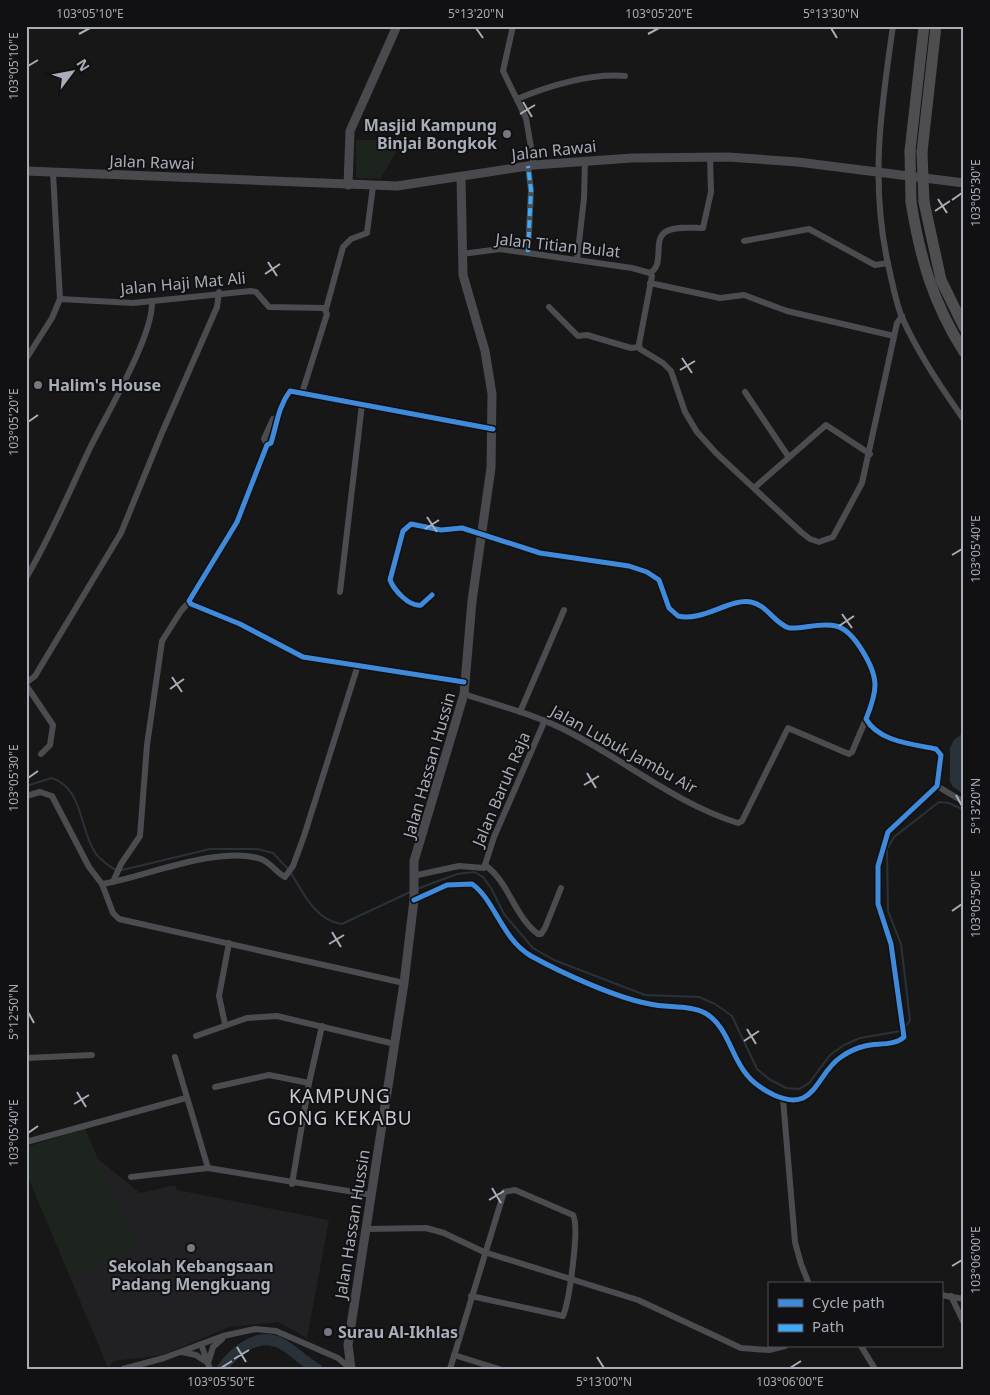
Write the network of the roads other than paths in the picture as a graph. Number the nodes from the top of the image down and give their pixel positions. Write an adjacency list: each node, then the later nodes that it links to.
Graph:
1 (398, 26): 16 (street)
2 (513, 26): 7 (street)
3 (893, 26): 12 (street)
4 (924, 26): 34 (highway, bridge)
5 (936, 26): 31 (highway, bridge)
6 (625, 76): 7 (street)
7 (517, 99): 10 (street)
8 (710, 158): 9 (street, Jalan Rawai); 12 (street, Jalan Rawai); 23 (street)
9 (585, 161): 10 (street, Jalan Rawai); 21 (street)
10 (531, 166): 14 (street, Jalan Rawai); 19 (street)
11 (26, 171): 13 (street, Jalan Rawai)
12 (877, 172): 15 (street, Jalan Rawai); 22 (street)
13 (53, 173): 16 (street, Jalan Rawai); 26 (street)
14 (462, 177): 17 (street, Jalan Rawai); 20 (street, Jalan Hassan Hussin)
15 (964, 183)
16 (348, 185): 17 (street, Jalan Rawai)
17 (373, 186): 29 (street)
18 (744, 241): 22 (street)
19 (528, 252): 20 (street, Jalan Titian Bulat); 21 (street, Jalan Titian Bulat)
20 (462, 254): 40 (street, Jalan Hassan Hussin)
21 (577, 260): 23 (street, Jalan Titian Bulat)
22 (888, 263): 30 (street)
23 (650, 273): 24 (street)
24 (650, 284): 32 (street); 33 (street)
25 (219, 292): 27 (street, Jalan Haji Mat Ali); 29 (street, Jalan Haji Mat Ali); 52 (street)
26 (60, 298): 27 (street, Jalan Haji Mat Ali); 35 (street)
27 (152, 301): 45 (street)
28 (549, 307): 33 (street)
29 (326, 312): 37 (street)
30 (902, 316): 32 (street); 39 (street)
31 (964, 328)
32 (894, 336): 41 (street)
33 (639, 347): 43 (street)
34 (964, 352)
35 (26, 359)
36 (745, 392): 42 (street)
37 (302, 393): 38 (street); 48 (street)
38 (362, 404): 40 (street); 46 (street)
39 (964, 420)
40 (493, 429): 44 (street, Jalan Hassan Hussin)
41 (870, 454): 42 (street); 43 (street)
42 (788, 456): 43 (street)
43 (754, 488)
44 (480, 532): 47 (street); 51 (street, Jalan Hassan Hussin); 55 (street)
45 (26, 578)
46 (340, 592)
47 (432, 595)
48 (190, 602): 50 (street); 62 (street)
49 (564, 610): 54 (street)
50 (358, 665): 51 (street); 62 (street)
51 (464, 682): 53 (street, Jalan Hassan Hussin)
52 (26, 684): 57 (street)
53 (464, 694): 54 (street, Jalan Lubuk Jambu Air); 63 (street, Jalan Hassan Hussin)
54 (520, 712): 56 (street, Jalan Lubuk Jambu Air)
55 (866, 719): 56 (street, Jalan Lubuk Jambu Air); 58 (street)
56 (545, 720): 61 (street, Jalan Baruh Raja)
57 (41, 754)
58 (937, 786): 60 (street); 79 (street)
59 (26, 796): 64 (street)
60 (964, 802)
61 (484, 867): 63 (street); 65 (street)
62 (114, 879): 64 (street)
63 (413, 880): 66 (street, Jalan Hassan Hussin)
64 (102, 884): 67 (street)
65 (561, 888)
66 (414, 898): 68 (street, Jalan Hassan Hussin); 79 (street)
67 (229, 943): 68 (street); 69 (street)
68 (404, 983): 72 (street, Jalan Hassan Hussin)
69 (225, 1024): 70 (street); 71 (street)
70 (322, 1026): 72 (street); 76 (street)
71 (196, 1036)
72 (395, 1044): 84 (street, Jalan Hassan Hussin)
73 (92, 1055): 75 (street)
74 (175, 1057): 78 (street)
75 (26, 1058)
76 (309, 1083): 77 (street); 83 (street)
77 (215, 1087)
78 (186, 1098): 80 (street); 81 (street)
79 (783, 1099): 88 (street)
80 (26, 1142)
81 (208, 1168): 82 (street); 83 (street)
82 (131, 1177)
83 (292, 1184): 84 (street)
84 (372, 1195): 85 (street, Jalan Hassan Hussin)
85 (367, 1229): 86 (street); 101 (street, Jalan Hassan Hussin)
86 (484, 1252): 87 (street); 87 (street); 90 (street)
87 (571, 1281): 90 (street); 96 (street)
88 (809, 1282)
89 (942, 1295): 91 (street)
90 (471, 1296): 99 (street)
91 (951, 1296): 92 (street); 93 (street)
92 (964, 1299)
93 (964, 1323)
94 (228, 1335): 95 (street); 100 (street); 101 (street)
95 (201, 1344): 98 (street); 100 (street)
96 (777, 1348)
97 (862, 1348): 105 (street)
98 (181, 1352): 100 (street); 102 (street)
99 (454, 1355): 103 (street); 104 (street)
100 (209, 1365)
101 (348, 1366)
102 (123, 1369)
103 (450, 1369)
104 (499, 1369)
105 (875, 1369)

